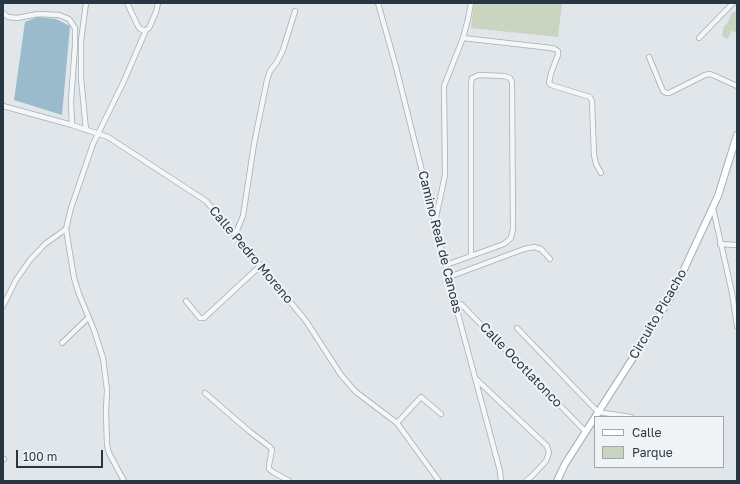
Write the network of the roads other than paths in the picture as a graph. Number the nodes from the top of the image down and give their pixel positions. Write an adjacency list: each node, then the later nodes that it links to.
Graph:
1 (86, 3): 16 (street)
2 (127, 3): 9 (street)
3 (158, 3): 9 (street)
4 (378, 3): 21 (street, Camino Real de Canoas)
5 (471, 3): 10 (street)
6 (733, 3): 11 (street)
7 (295, 11): 23 (street)
8 (3, 13): 15 (street)
9 (146, 30): 17 (street)
10 (463, 38): 19 (street); 21 (street)
11 (699, 38)
12 (649, 57): 13 (street)
13 (737, 86)
14 (3, 106): 15 (street, Calle Pedro Moreno)
15 (72, 125): 16 (street, Calle Pedro Moreno)
16 (86, 130): 17 (street, Calle Pedro Moreno)
17 (98, 134): 22 (street); 23 (street, Calle Pedro Moreno)
18 (737, 135): 20 (main road, Circuito Picacho)
19 (601, 173)
20 (713, 208): 24 (street); 41 (main road, Circuito Picacho)
21 (435, 223): 28 (street, Camino Real de Canoas)
22 (66, 229): 34 (street); 35 (street)
23 (236, 235): 29 (street, Calle Pedro Moreno)
24 (720, 244): 25 (street); 31 (street)
25 (737, 245)
26 (472, 256): 26 (street); 28 (street)
27 (550, 259): 30 (street)
28 (446, 265): 30 (street, Camino Real de Canoas)
29 (260, 266): 32 (street); 45 (street, Calle Pedro Moreno)
30 (449, 277): 33 (street, Camino Real de Canoas)
31 (735, 293): 36 (street)
32 (186, 301)
33 (455, 303): 39 (street, Camino Real de Canoas); 47 (street, Calle Ocotlatonco)
34 (3, 306)
35 (88, 318): 38 (street); 48 (street)
36 (737, 326)
37 (517, 328): 41 (street)
38 (62, 343)
39 (476, 379): 51 (street, Camino Real de Canoas); 52 (street)
40 (205, 393): 49 (street)
41 (598, 412): 43 (main road, Circuito Picacho); 44 (street)
42 (441, 414): 45 (street)
43 (597, 416)
44 (624, 416)
45 (397, 423): 50 (street, Calle Pedro Moreno)
46 (593, 426): 47 (main road, Circuito Picacho)
47 (585, 431): 53 (main road, Circuito Picacho)
48 (124, 481)
49 (289, 481)
50 (439, 481)
51 (501, 481)
52 (526, 481)
53 (557, 481)

